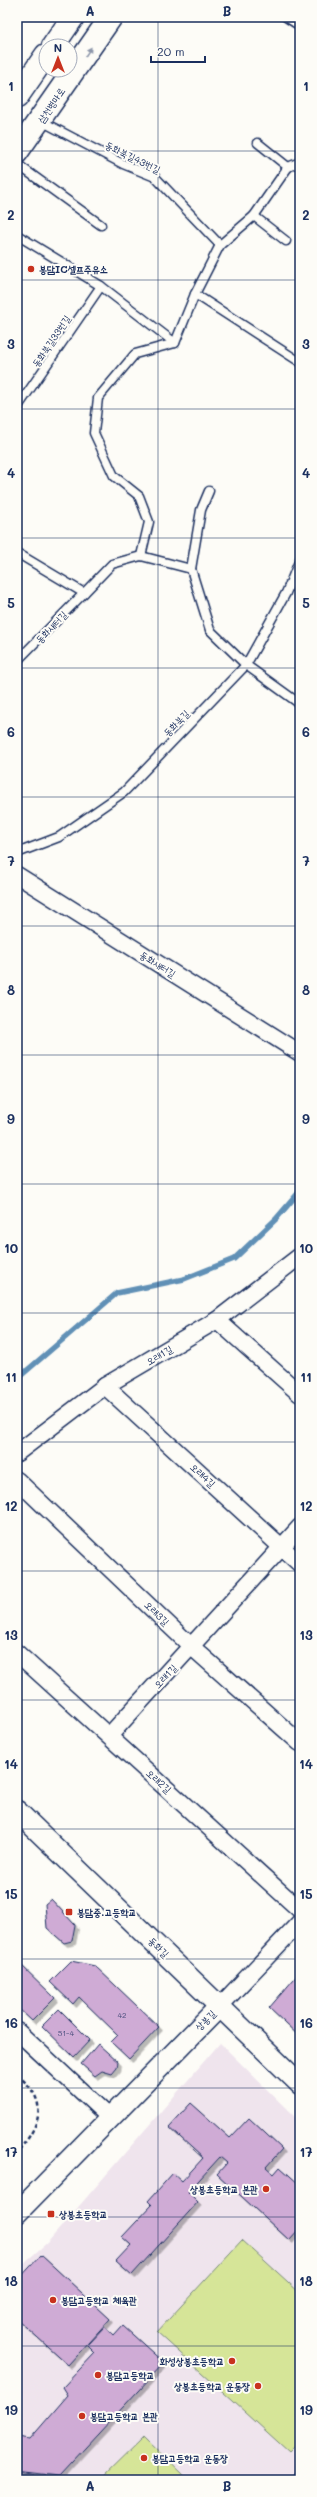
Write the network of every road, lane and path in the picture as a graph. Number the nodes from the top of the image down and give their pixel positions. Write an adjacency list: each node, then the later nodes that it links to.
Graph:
1 (73, 17): 5 (main road)
2 (111, 17): 8 (main road, 삼천병마로, one-way to 2)
3 (286, 17): 4 (lane)
4 (300, 26)
5 (59, 38)
6 (38, 67): 7 (main road)
7 (17, 97)
8 (41, 121): 10 (main road, 삼천병마로); 18 (lane, 동화북길43번길)
9 (258, 143): 13 (lane)
10 (17, 152)
11 (300, 162): 13 (lane)
12 (17, 164): 15 (lane)
13 (288, 167): 14 (lane)
14 (254, 216): 17 (lane); 18 (lane)
15 (101, 224)
16 (17, 235): 19 (lane)
17 (286, 241)
18 (220, 245): 20 (lane)
19 (101, 286): 21 (lane); 23 (lane, 동화북길33번길)
20 (195, 294): 21 (lane); 22 (lane)
21 (175, 343): 26 (lane)
22 (300, 362)
23 (17, 408)
24 (209, 491): 28 (lane)
25 (17, 552): 29 (lane)
26 (141, 556): 28 (lane); 29 (lane)
27 (300, 559): 31 (lane, 동화북길)
28 (191, 569): 31 (lane)
29 (84, 593): 30 (lane, 동화새터길)
30 (17, 661)
31 (246, 665): 32 (lane); 33 (lane, 동화북길)
32 (300, 704)
33 (17, 853)
34 (17, 875): 35 (street, 동화새터길)
35 (300, 1053)
36 (300, 1256): 37 (street, 오래1길)
37 (217, 1320): 38 (street, 오래1길); 39 (street)
38 (105, 1386): 40 (street, 오래1길); 43 (street, 오래4길)
39 (300, 1394)
40 (17, 1453)
41 (17, 1480): 45 (street, 오래3길)
42 (300, 1527): 43 (street, 오래1길)
43 (283, 1548): 44 (street, 오래4길); 45 (street, 오래1길)
44 (300, 1564)
45 (192, 1647): 47 (street, 오래1길); 48 (street, 오래3길)
46 (17, 1653): 47 (street, 오래2길)
47 (110, 1736): 50 (street, 오래2길)
48 (300, 1743)
49 (17, 1811): 52 (street, 동화길)
50 (300, 1910)
51 (300, 1922): 52 (street, 상봉길)
52 (220, 2006): 55 (street, 동화길); 56 (street, 상봉길)
53 (17, 2031): 56 (street)
54 (17, 2076): 57 (path)
55 (300, 2084)
56 (110, 2118): 58 (street, 상봉길)
57 (17, 2152)
58 (17, 2213)
59 (300, 2469): 60 (path)
60 (290, 2480)

